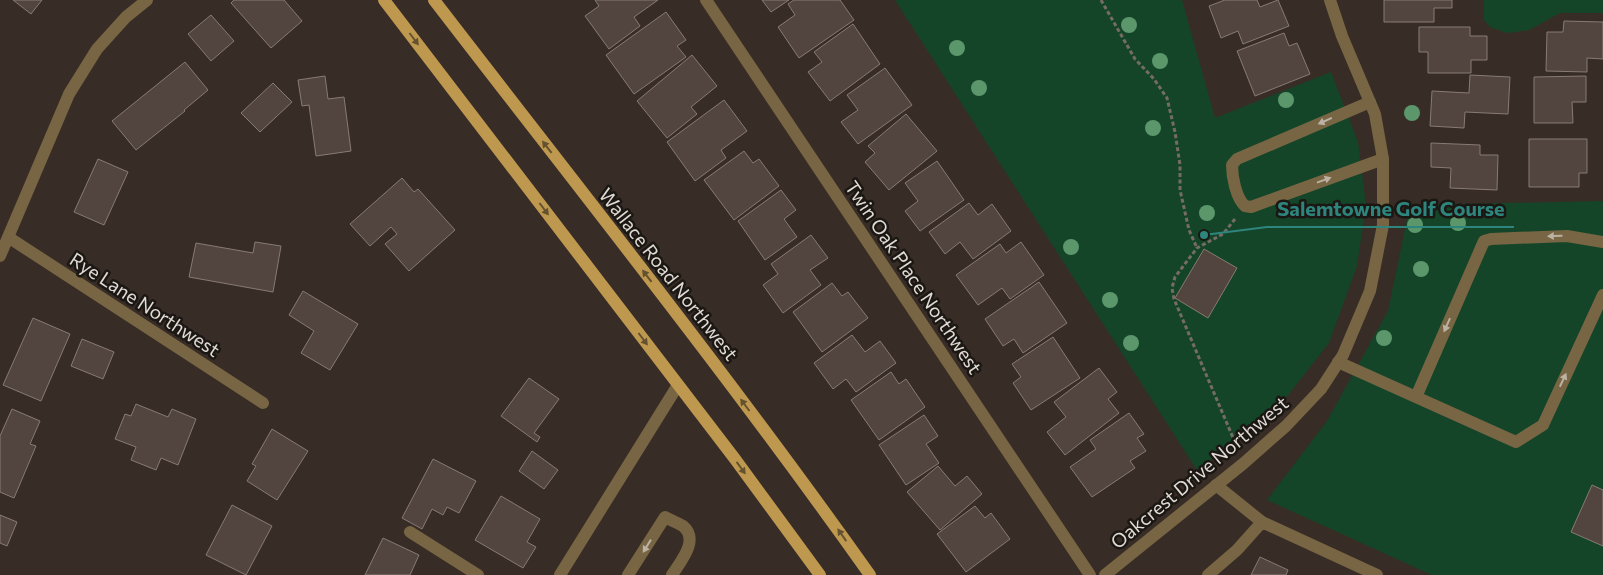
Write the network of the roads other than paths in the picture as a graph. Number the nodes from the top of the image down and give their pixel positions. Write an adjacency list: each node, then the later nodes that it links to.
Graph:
1 (147, 0): 8 (street)
2 (384, 0): 13 (main road, one-way to 13)
3 (434, 0): 24 (main road, Wallace Road Northwest, one-way to 3)
4 (706, 0): 25 (street, Twin Oak Place Northwest)
5 (1330, 0): 6 (street, Oakcrest Drive Northwest)
6 (1370, 102): 7 (street, Oakcrest Drive Northwest); 7 (street, one-way to 7)
7 (1383, 159): 12 (street, Oakcrest Drive Northwest)
8 (8, 237): 10 (street); 15 (street, Rye Lane Northwest)
9 (1603, 242): 14 (street, one-way to 14)
10 (0, 256)
11 (1603, 295): 14 (street, one-way to 11)
12 (1338, 362): 14 (street); 16 (street, Oakcrest Drive Northwest)
13 (678, 385): 20 (street); 23 (main road, one-way to 23)
14 (1416, 397)
15 (263, 403)
16 (1216, 485): 17 (street); 26 (street, Oakcrest Drive Northwest)
17 (1262, 522): 27 (street); 28 (street)
18 (410, 532): 19 (street)
19 (478, 575)
20 (560, 575)
21 (628, 575): 22 (street, one-way to 21)
22 (672, 575)
23 (820, 575)
24 (870, 575)
25 (1090, 575)
26 (1105, 575)
27 (1208, 575)
28 (1377, 575)

